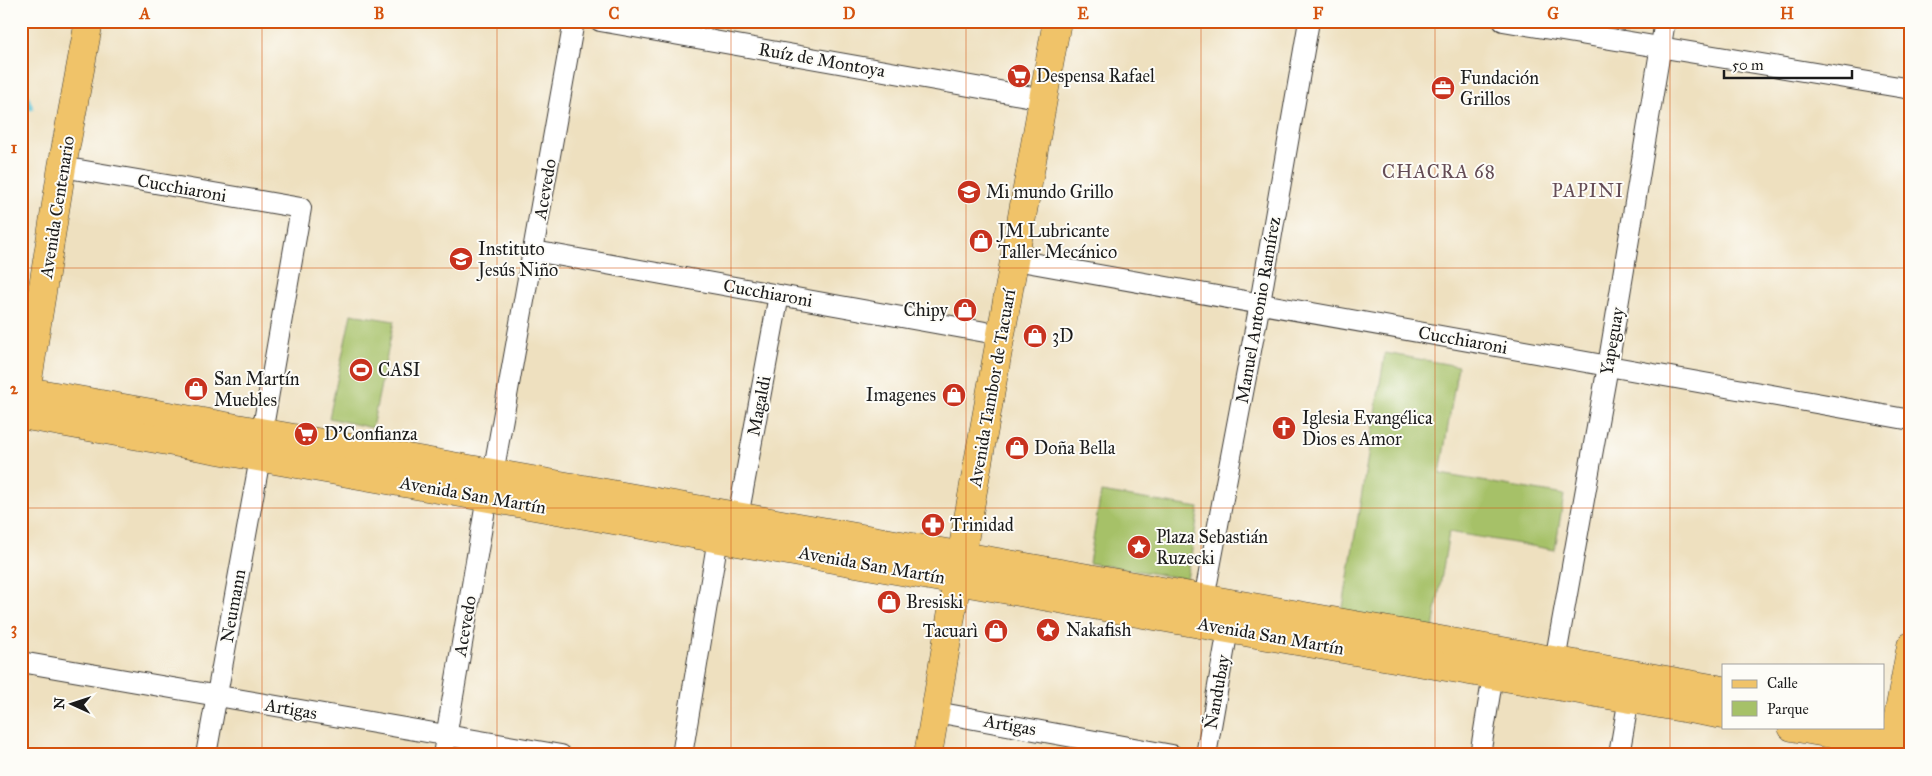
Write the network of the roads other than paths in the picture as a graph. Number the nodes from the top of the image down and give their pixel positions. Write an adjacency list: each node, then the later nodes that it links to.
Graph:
1 (89, 21): 11 (main road, Avenida Centenario)
2 (574, 21): 13 (street, Acevedo)
3 (600, 21): 10 (street, Ruíz de Montoya)
4 (1057, 21): 10 (main road, Avenida Tambor de Tacuarí)
5 (1309, 21): 16 (street, Manuel Antonio Ramírez)
6 (1503, 21): 8 (street)
7 (1665, 21): 8 (street, Yapeguay)
8 (1661, 47): 9 (street); 18 (street, Yapeguay)
9 (1911, 89)
10 (1044, 99): 14 (main road, Avenida Tambor de Tacuarí)
11 (62, 167): 12 (street, Cucchiaroni); 19 (main road, Avenida Centenario)
12 (301, 208): 21 (street, Neumann)
13 (534, 251): 15 (street, Cucchiaroni); 22 (street, Acevedo)
14 (1015, 260): 16 (street, Cucchiaroni); 17 (main road, Avenida Tambor de Tacuarí)
15 (779, 295): 17 (street, Cucchiaroni); 23 (street, Magaldi)
16 (1260, 303): 18 (street, Cucchiaroni); 26 (street, Manuel Antonio Ramírez)
17 (1002, 335): 25 (main road, Avenida Tambor de Tacuarí)
18 (1608, 366): 20 (street, Cucchiaroni); 29 (street, Yapeguay)
19 (23, 408): 21 (main road, Avenida San Martín)
20 (1911, 420)
21 (261, 446): 22 (main road, Avenida San Martín); 33 (street, Neumann)
22 (490, 486): 23 (main road, Avenida San Martín); 24 (main road, Avenida San Martín); 39 (street, Acevedo)
23 (738, 517): 25 (main road, Avenida San Martín)
24 (718, 538): 25 (main road, Avenida San Martín); 42 (street)
25 (959, 568): 26 (main road, Avenida San Martín); 27 (main road, Avenida San Martín); 35 (main road, Avenida Tambor de Tacuarí)
26 (1204, 599): 29 (main road, Avenida San Martín)
27 (1228, 629): 31 (main road, Avenida San Martín); 45 (street, Ñandubay)
28 (1911, 646): 38 (main road)
29 (1555, 660): 32 (main road, Avenida San Martín)
30 (21, 662): 33 (street, Artigas)
31 (1494, 675): 34 (main road, Avenida San Martín); 46 (street)
32 (1722, 690)
33 (217, 696): 39 (street, Artigas); 40 (street, Neumann)
34 (1629, 698): 36 (main road, Avenida San Martín); 47 (street)
35 (936, 712): 43 (main road, Avenida Tambor de Tacuarí); 44 (street, Artigas)
36 (1722, 715)
37 (1805, 728): 38 (main road)
38 (1898, 735)
39 (444, 745): 41 (street, Artigas)
40 (206, 755)
41 (561, 755)
42 (682, 755)
43 (928, 755)
44 (1172, 755)
45 (1206, 755)
46 (1480, 755)
47 (1619, 755)

